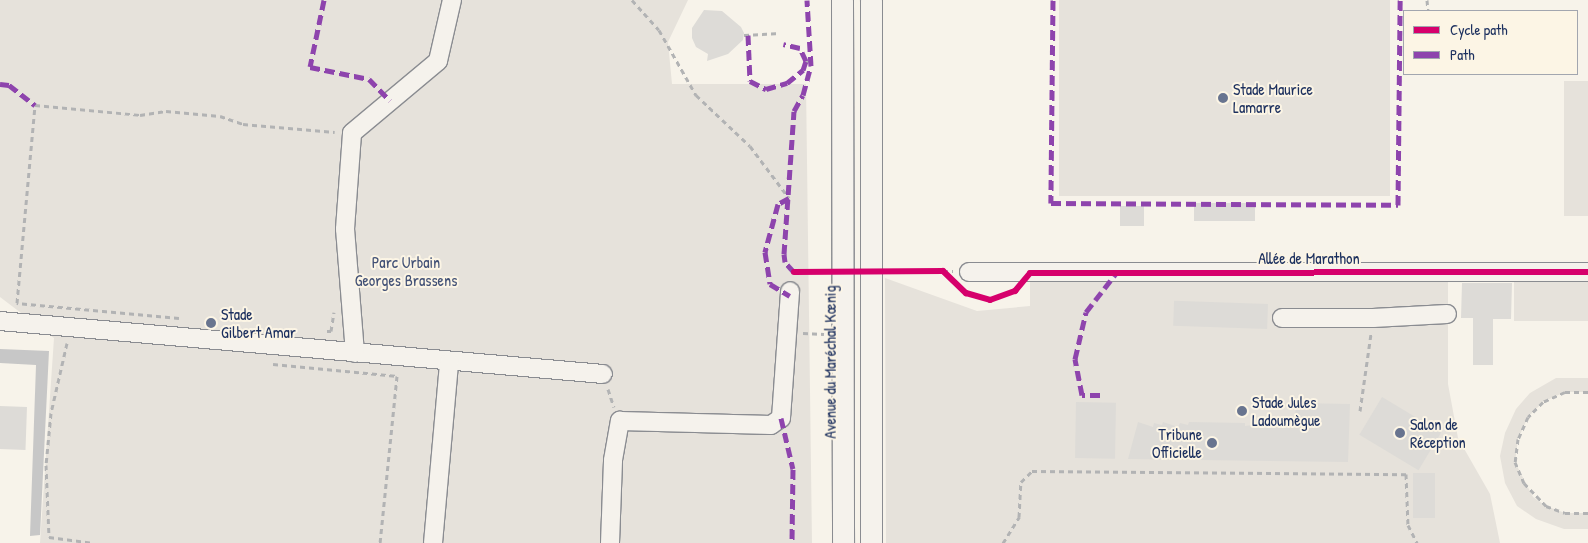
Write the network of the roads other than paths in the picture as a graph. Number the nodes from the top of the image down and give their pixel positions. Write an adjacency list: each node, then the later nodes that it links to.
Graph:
1 (452, 0): 10 (lane)
2 (842, 0): 15 (main road, Avenue du Maréchal Kœnig)
3 (872, 0): 16 (main road)
4 (969, 272): 5 (lane, Allée de Marathon)
5 (1588, 272)
6 (790, 291): 14 (lane)
7 (1447, 314): 8 (lane)
8 (1282, 318)
9 (0, 321): 10 (lane)
10 (355, 354): 11 (lane)
11 (448, 362): 12 (lane); 13 (lane)
12 (603, 374)
13 (433, 543)
14 (610, 543)
15 (843, 543)
16 (871, 543)

